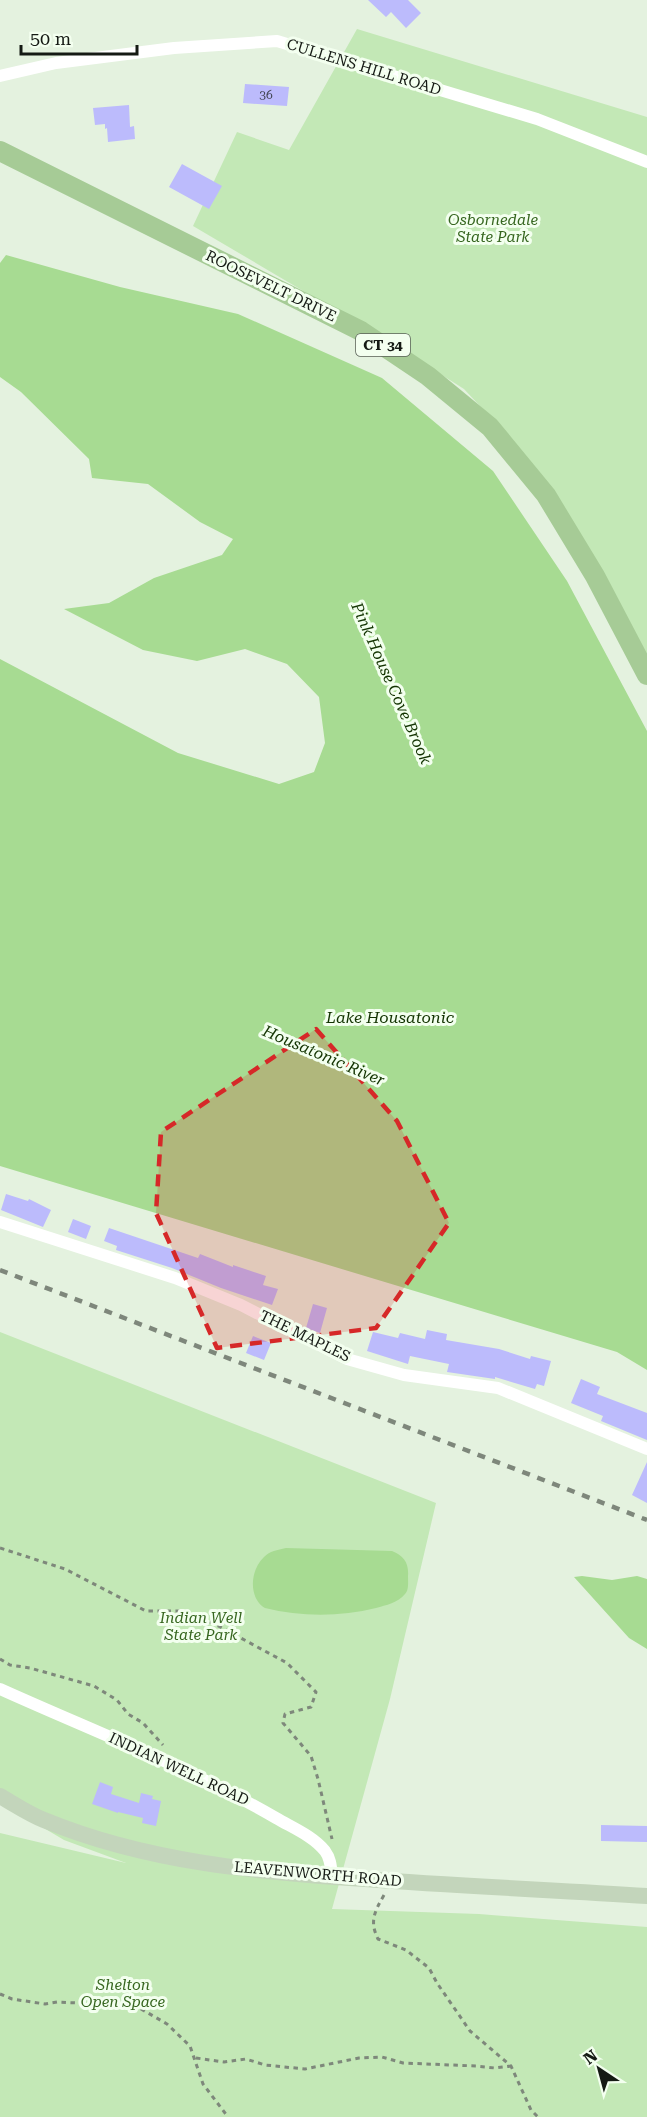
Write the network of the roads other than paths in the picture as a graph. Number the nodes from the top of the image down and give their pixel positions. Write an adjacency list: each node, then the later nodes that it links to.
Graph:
1 (0, 76): 3 (street, CULLENS HILL ROAD)
2 (0, 151): 4 (main road, ROOSEVELT DRIVE / CT 34)
3 (647, 162)
4 (647, 675)
5 (0, 1222): 6 (street, THE MAPLES)
6 (647, 1449)
7 (0, 1689): 9 (street, INDIAN WELL ROAD)
8 (0, 1796): 9 (main road, LEAVENWORTH ROAD)
9 (332, 1870): 10 (main road, LEAVENWORTH ROAD)
10 (647, 1896)

